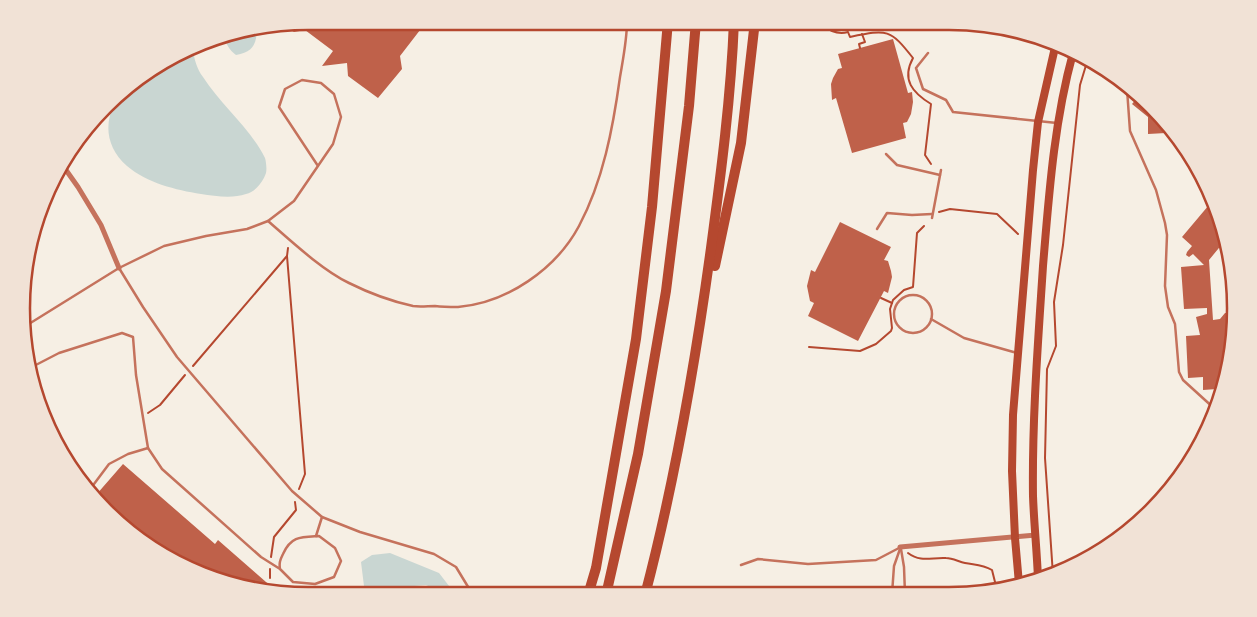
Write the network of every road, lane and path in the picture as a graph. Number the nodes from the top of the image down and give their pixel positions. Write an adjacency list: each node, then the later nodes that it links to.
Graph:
1 (627, 30): 27 (lane)
2 (667, 30): 58 (highway)
3 (695, 30): 59 (highway)
4 (733, 30): 34 (highway)
5 (754, 30): 34 (highway)
6 (829, 30): 7 (path)
7 (862, 34): 8 (path); 17 (path)
8 (860, 48)
9 (1054, 51): 14 (main road)
10 (928, 53): 14 (lane)
11 (1072, 59): 15 (main road)
12 (1086, 66): 51 (path)
13 (1127, 95): 39 (lane)
14 (1038, 122): 15 (lane); 36 (main road)
15 (1058, 123): 45 (main road)
16 (886, 154): 21 (lane)
17 (931, 164)
18 (318, 166): 18 (lane); 23 (lane)
19 (66, 170): 29 (street)
20 (941, 170): 21 (lane)
21 (940, 175): 22 (lane)
22 (932, 216): 25 (lane); 26 (path)
23 (268, 221): 27 (lane); 29 (lane)
24 (924, 226): 31 (path)
25 (877, 229)
26 (1018, 234)
27 (291, 241): 28 (path)
28 (287, 256): 38 (path); 43 (path)
29 (120, 268): 33 (lane); 38 (lane)
30 (881, 298): 31 (path)
31 (892, 303): 35 (path)
32 (931, 319): 32 (lane); 36 (lane)
33 (31, 323)
34 (698, 343): 60 (highway)
35 (809, 347)
36 (1018, 353): 47 (main road)
37 (35, 365): 40 (lane)
38 (189, 370): 40 (path); 43 (lane)
39 (1210, 404)
40 (143, 417): 41 (lane)
41 (148, 448): 42 (lane); 49 (lane)
42 (93, 485)
43 (296, 494): 44 (lane); 49 (path)
44 (322, 517): 46 (lane); 57 (lane)
45 (1036, 535): 47 (street); 53 (main road)
46 (316, 536): 52 (lane); 52 (lane)
47 (1015, 538): 48 (street); 55 (main road)
48 (900, 547): 50 (lane); 56 (path); 61 (lane); 62 (lane)
49 (270, 563): 52 (lane); 54 (path)
50 (741, 565)
51 (1052, 567)
52 (280, 569)
53 (1038, 572)
54 (270, 578)
55 (1019, 579)
56 (995, 583)
57 (468, 587)
58 (590, 587)
59 (608, 587)
60 (647, 587)
61 (892, 587)
62 (905, 587)

